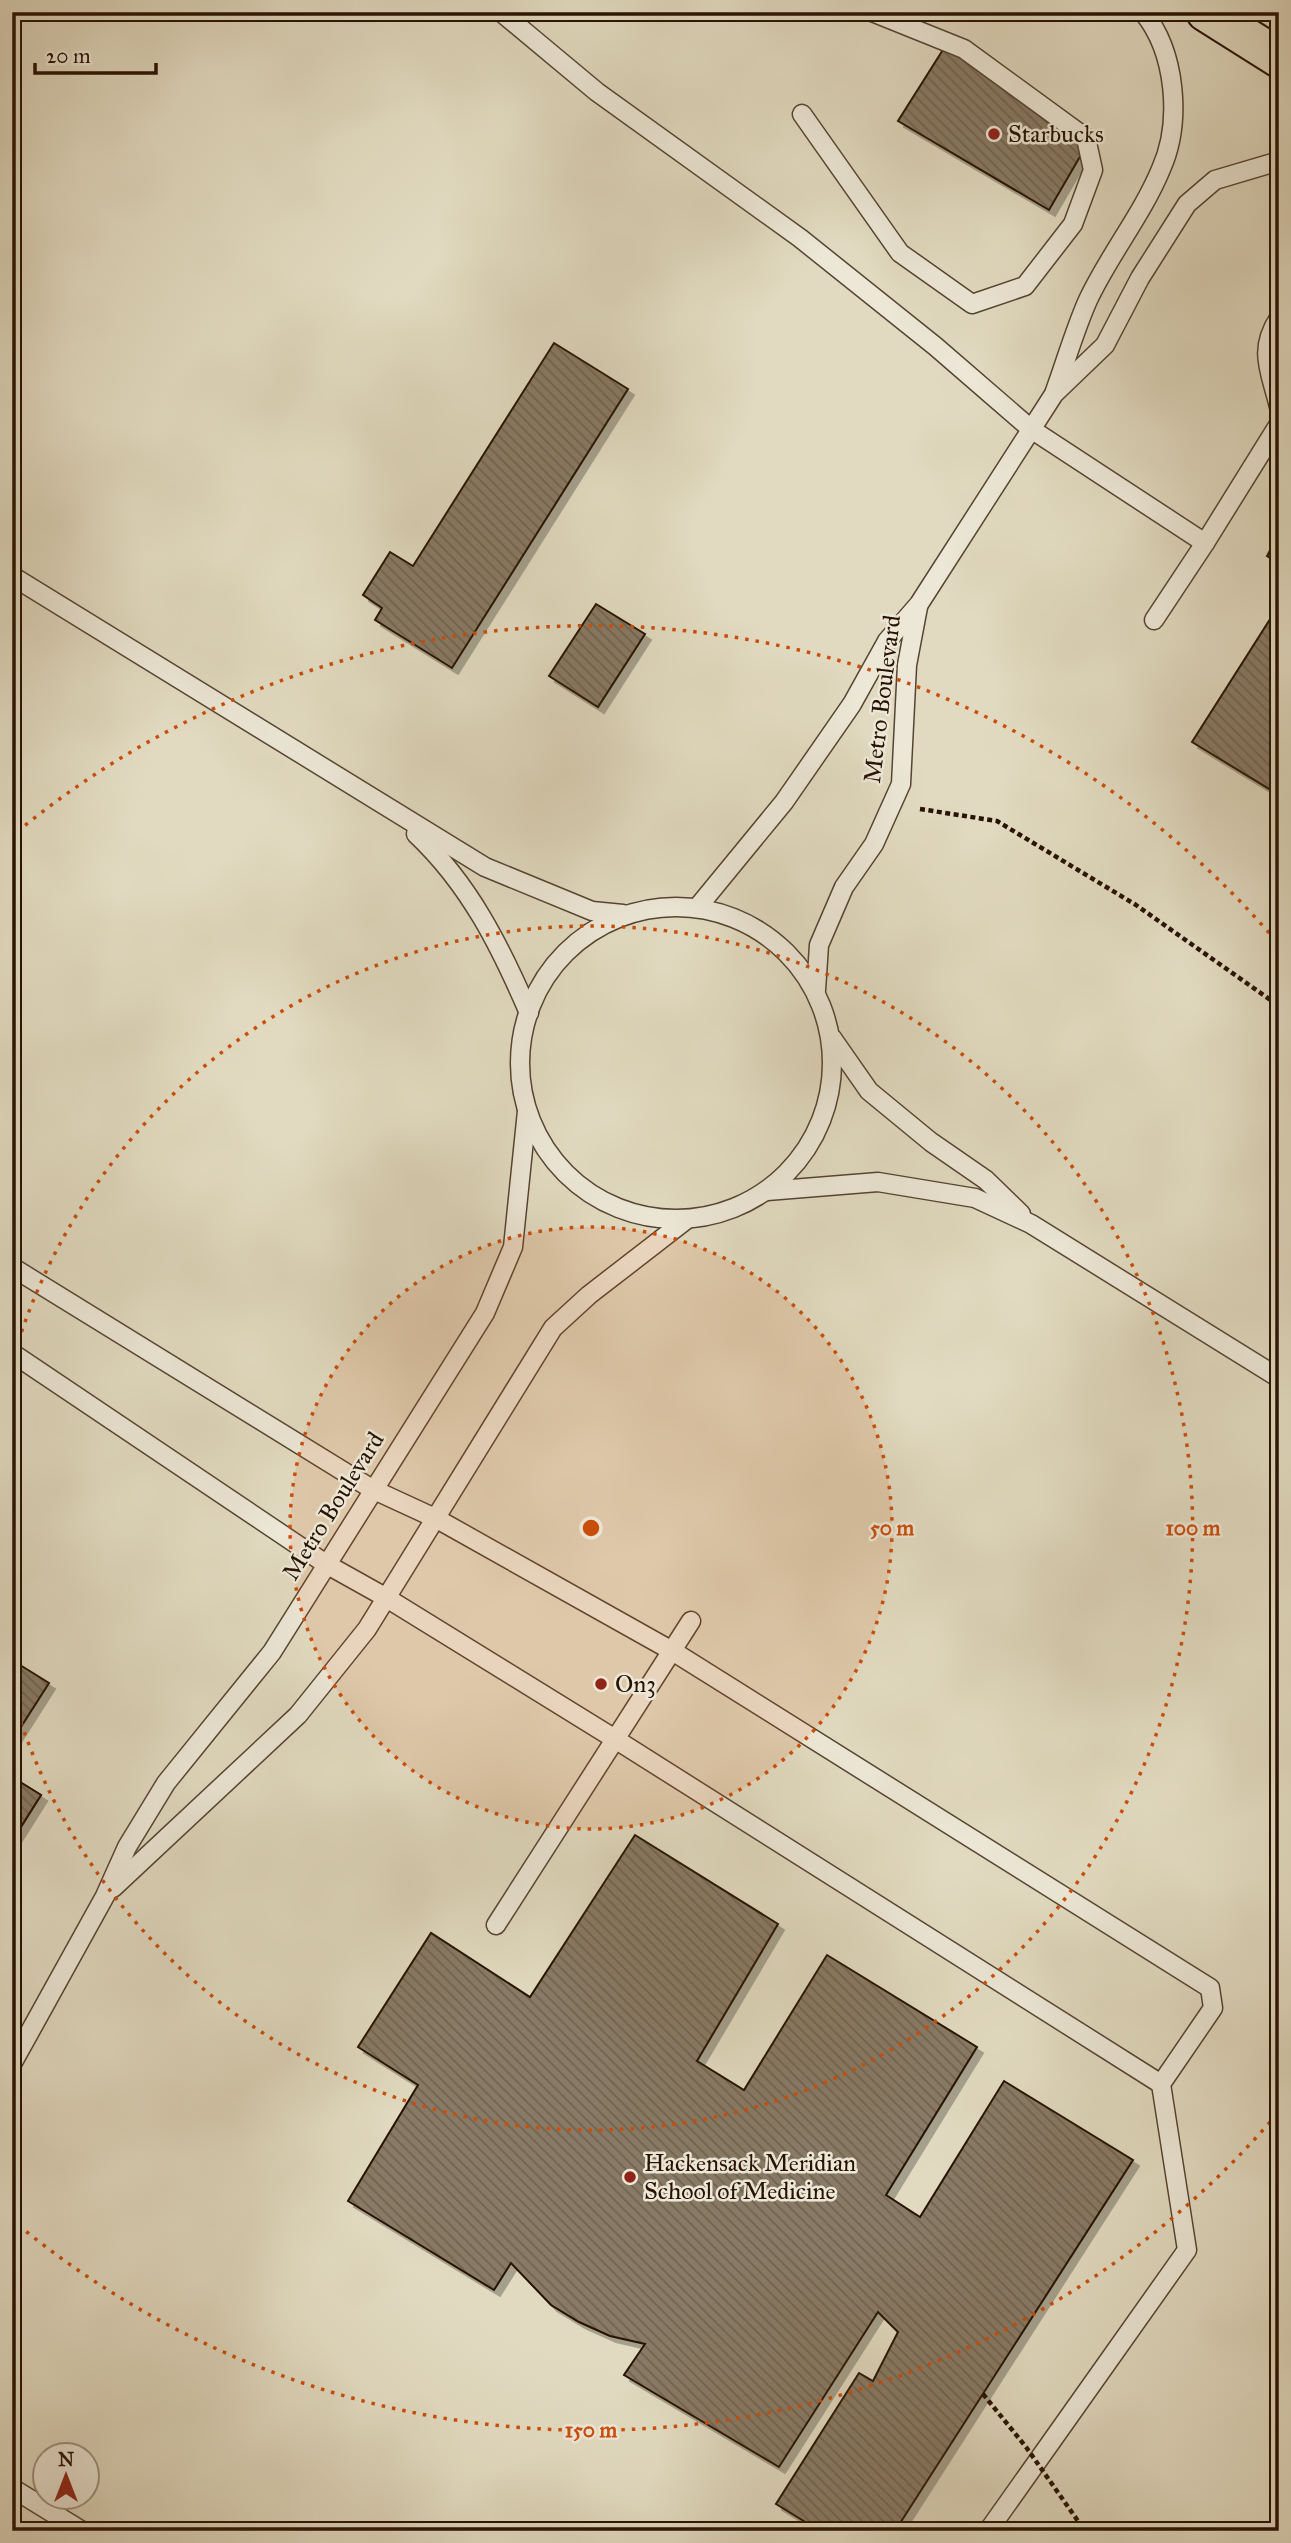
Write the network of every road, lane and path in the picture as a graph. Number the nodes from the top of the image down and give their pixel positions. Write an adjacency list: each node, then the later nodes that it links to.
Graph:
1 (501, 12): 12 (lane)
2 (872, 12): 6 (lane)
3 (1143, 12): 9 (lane)
4 (1206, 12): 5 (highway)
5 (1279, 58)
6 (802, 114)
7 (1279, 161): 9 (lane)
8 (1279, 318): 10 (lane)
9 (1054, 394): 12 (lane)
10 (1279, 407)
11 (1279, 424): 13 (lane)
12 (1031, 429): 13 (lane); 15 (lane)
13 (1205, 543): 16 (lane)
14 (12, 576): 18 (lane)
15 (919, 604): 17 (lane, Metro Boulevard); 19 (lane, Metro Boulevard)
16 (1154, 620)
17 (892, 805): 21 (lane, Metro Boulevard); 22 (path)
18 (393, 813): 20 (lane); 23 (lane)
19 (697, 908): 20 (lane); 21 (lane)
20 (630, 915): 23 (lane)
21 (816, 990): 24 (lane)
22 (1279, 1006)
23 (529, 1013): 25 (lane)
24 (832, 1038): 26 (lane); 28 (lane)
25 (527, 1111): 27 (lane); 32 (lane, Metro Boulevard)
26 (764, 1191): 27 (lane); 28 (lane)
27 (686, 1220): 33 (lane, Metro Boulevard)
28 (1031, 1224): 31 (lane)
29 (12, 1267): 32 (lane)
30 (12, 1353): 34 (lane)
31 (1279, 1378)
32 (372, 1489): 33 (lane); 34 (lane, Metro Boulevard)
33 (437, 1519): 35 (lane, Metro Boulevard); 37 (lane)
34 (326, 1564): 35 (lane); 39 (lane, Metro Boulevard)
35 (386, 1597): 38 (lane); 39 (lane, Metro Boulevard)
36 (691, 1621): 37 (lane)
37 (674, 1652): 38 (lane); 42 (lane)
38 (615, 1739): 40 (lane); 42 (lane)
39 (105, 1896): 41 (lane, Metro Boulevard)
40 (496, 1925)
41 (12, 2064)
42 (1161, 2084): 46 (lane)
43 (983, 2394): 47 (path, bridge)
44 (12, 2488): 45 (lane)
45 (82, 2531)
46 (988, 2531)
47 (1085, 2531)

